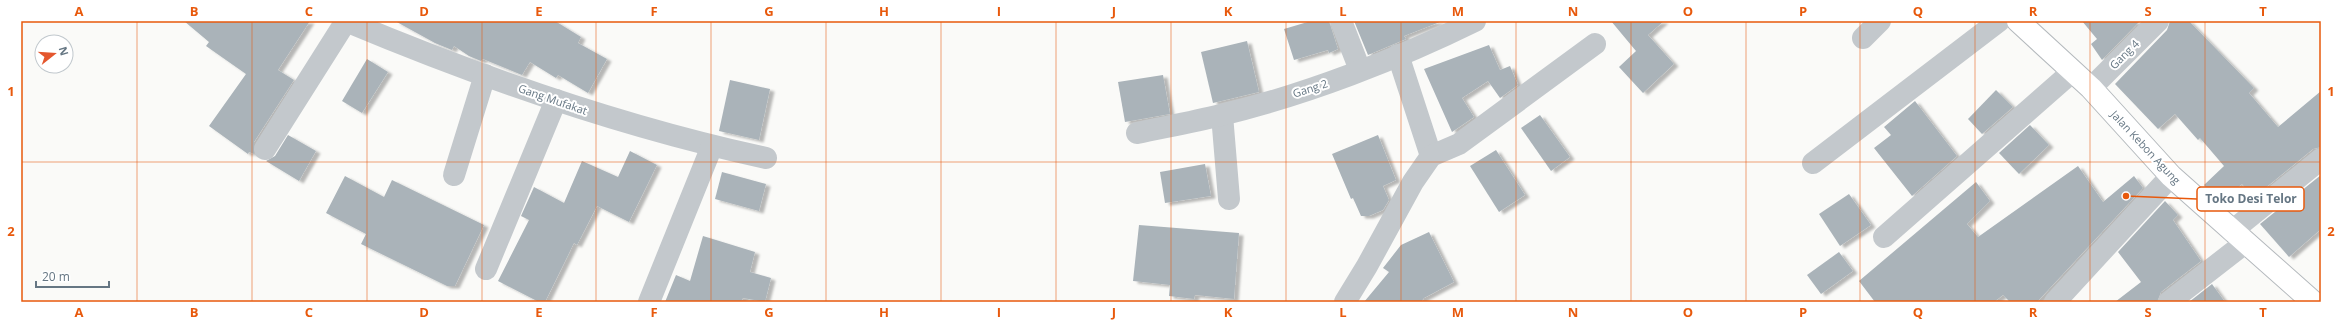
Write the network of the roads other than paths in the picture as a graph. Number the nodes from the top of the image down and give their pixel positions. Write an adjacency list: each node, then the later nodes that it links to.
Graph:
1 (346, 21): 13 (street, Gang Mufakat); 19 (street)
2 (1341, 21): 11 (street)
3 (1475, 21): 10 (street, Gang 2)
4 (1880, 21): 8 (street)
5 (1999, 21): 23 (street)
6 (2018, 21): 12 (highway, Jalan Kebon Agung)
7 (2158, 21): 14 (street, Gang 4)
8 (1863, 38)
9 (1595, 44): 20 (street)
10 (1398, 55): 11 (street, Gang 2); 20 (street)
11 (1360, 70): 16 (street, Gang 2)
12 (2072, 72): 14 (highway, Jalan Kebon Agung); 27 (street)
13 (485, 75): 15 (street, Gang Mufakat); 24 (street)
14 (2091, 88): 25 (highway, Jalan Kebon Agung)
15 (556, 100): 18 (street, Gang Mufakat); 29 (street)
16 (1222, 115): 17 (street, Gang 2); 26 (street)
17 (1138, 133)
18 (712, 146): 21 (street, Gang Mufakat); 30 (street)
19 (265, 149)
20 (1431, 156): 31 (street)
21 (766, 158)
22 (2321, 159): 28 (street)
23 (1813, 163)
24 (454, 175)
25 (2171, 176): 28 (highway, Jalan Kebon Agung); 32 (street)
26 (1229, 199)
27 (1884, 237)
28 (2238, 237): 33 (street); 34 (highway, Jalan Kebon Agung)
29 (486, 269)
30 (649, 302)
31 (1345, 302)
32 (2055, 302)
33 (2169, 302)
34 (2313, 302)

